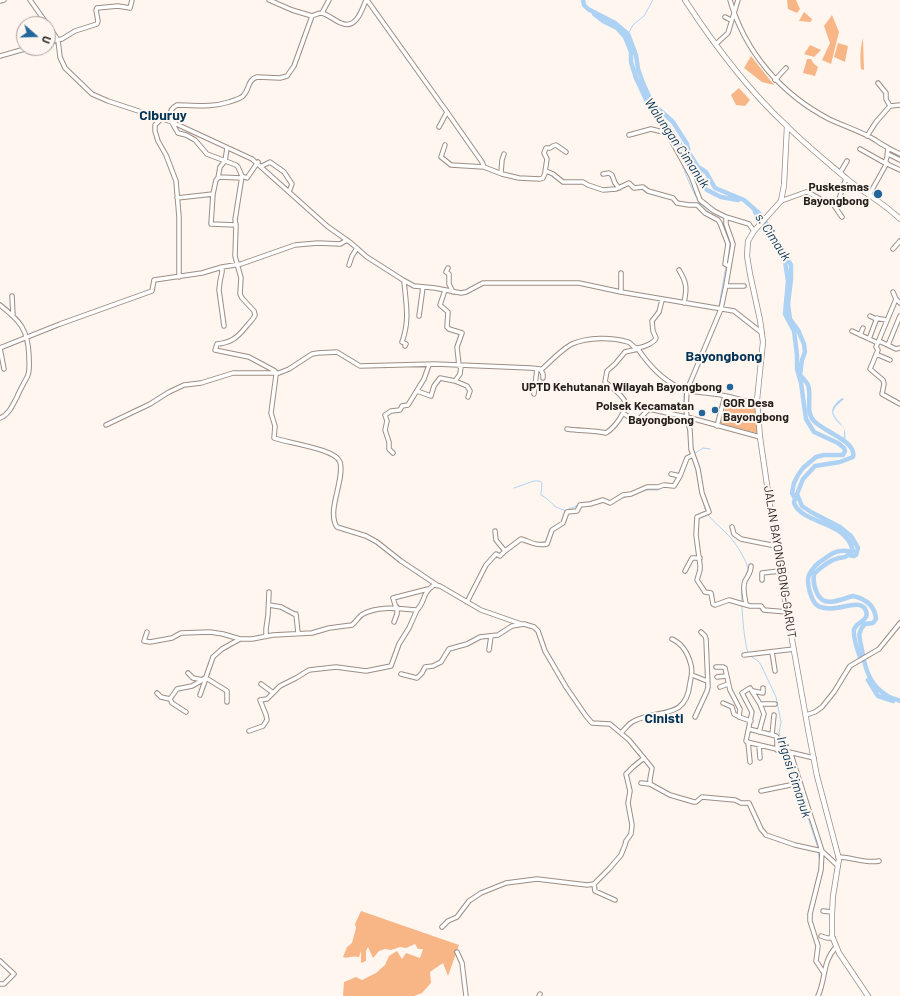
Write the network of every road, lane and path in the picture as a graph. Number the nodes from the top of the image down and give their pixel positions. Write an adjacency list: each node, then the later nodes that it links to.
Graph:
1 (4, 0): 10 (street)
2 (30, 0): 13 (street)
3 (132, 0): 18 (street)
4 (269, 0): 14 (street)
5 (329, 0): 12 (street)
6 (366, 0): 12 (street); 27 (street)
7 (685, 0): 19 (main road)
8 (730, 0): 11 (street)
9 (738, 0): 11 (street)
10 (0, 1)
11 (733, 12): 16 (street); 23 (street)
12 (322, 13): 14 (street)
13 (42, 16)
14 (312, 16): 29 (street)
15 (725, 18): 16 (street)
16 (731, 20): 19 (street)
17 (56, 37): 18 (street)
18 (58, 40): 28 (street)
19 (716, 44): 30 (main road)
20 (16, 51): 21 (street)
21 (0, 56)
22 (786, 68): 23 (street)
23 (775, 80): 34 (street)
24 (878, 83): 26 (street)
25 (900, 105): 26 (street)
26 (890, 106): 34 (street)
27 (447, 112): 31 (street); 50 (street)
28 (161, 119): 29 (street); 63 (street)
29 (172, 122): 37 (street); 45 (street)
30 (787, 126): 33 (main road); 35 (main road)
31 (439, 127)
32 (628, 135): 65 (street)
33 (797, 136): 35 (main road); 54 (main road)
34 (867, 136): 38 (street)
35 (787, 140): 64 (main road)
36 (445, 145): 50 (street)
37 (227, 148): 45 (street); 46 (street)
38 (888, 148): 42 (street); 43 (street)
39 (860, 149): 48 (street)
40 (566, 152): 52 (street)
41 (504, 154): 53 (street)
42 (888, 154): 44 (street); 48 (street)
43 (900, 154)
44 (900, 160)
45 (225, 161): 56 (street); 57 (street)
46 (258, 162): 49 (street); 57 (street)
47 (847, 162): 54 (street)
48 (886, 163): 51 (street); 62 (street)
49 (262, 166): 60 (street); 60 (street)
50 (484, 167): 53 (street)
51 (900, 170)
52 (545, 172): 53 (street); 59 (street)
53 (501, 173)
54 (840, 173): 58 (main road)
55 (603, 174): 59 (street)
56 (218, 177): 57 (street); 61 (street)
57 (242, 177): 70 (street)
58 (846, 178): 62 (main road); 66 (street)
59 (620, 188): 65 (street)
60 (289, 192): 72 (street)
61 (213, 194): 63 (street); 70 (street)
62 (869, 195): 69 (main road)
63 (177, 198): 83 (street)
64 (783, 200): 66 (street); 71 (main road, JALAN BAYONGBONG-GARUT)
65 (700, 204): 67 (street); 78 (street)
66 (833, 204): 68 (street)
67 (726, 216): 71 (street); 78 (street)
68 (842, 217)
69 (900, 219)
70 (236, 225): 76 (street)
71 (755, 229): 108 (main road, JALAN BAYONGBONG-GARUT)
72 (347, 240): 74 (street); 76 (street)
73 (900, 242): 75 (street)
74 (357, 248): 77 (street); 84 (street)
75 (893, 249)
76 (237, 264): 79 (street); 123 (street)
77 (349, 265)
78 (728, 266): 85 (street)
79 (222, 267): 83 (street); 105 (street)
80 (448, 268): 89 (street)
81 (679, 270): 95 (street)
82 (621, 273): 90 (street)
83 (179, 277): 110 (street)
84 (404, 281): 87 (street); 114 (street)
85 (726, 286): 86 (street); 98 (street)
86 (744, 286)
87 (423, 287): 88 (street); 100 (street)
88 (445, 290): 89 (street); 120 (street)
89 (452, 292): 90 (street)
90 (620, 292): 94 (street)
91 (893, 292): 93 (street)
92 (12, 296): 99 (street)
93 (896, 299): 96 (street); 104 (street)
94 (662, 300): 95 (street); 116 (street)
95 (684, 303): 98 (street)
96 (900, 303)
97 (0, 305): 99 (street)
98 (719, 309): 108 (street); 126 (street)
99 (14, 316): 110 (street)
100 (419, 316)
101 (870, 316): 103 (street)
102 (900, 317): 113 (street)
103 (877, 318): 104 (street); 111 (street)
104 (887, 320): 112 (street)
105 (224, 326)
106 (863, 328): 109 (street)
107 (852, 331): 109 (street)
108 (762, 333): 131 (main road, JALAN BAYONGBONG-GARUT)
109 (860, 335): 111 (street)
110 (26, 338): 121 (street); 135 (street)
111 (869, 339): 112 (street)
112 (878, 342): 113 (street); 117 (street)
113 (888, 345): 115 (street)
114 (405, 346)
115 (900, 347)
116 (638, 348): 122 (street); 126 (street); 133 (street)
117 (876, 354): 118 (street); 132 (street)
118 (890, 360)
119 (429, 365): 120 (street); 123 (street); 127 (street)
120 (460, 366): 122 (street); 125 (street)
121 (4, 369)
122 (539, 369): 124 (street); 128 (street)
123 (276, 373): 136 (street); 153 (street)
124 (543, 378)
125 (455, 381): 127 (street); 130 (street)
126 (686, 390): 129 (street); 134 (street)
127 (417, 391): 140 (street)
128 (534, 394)
129 (725, 396): 131 (street); 137 (street)
130 (468, 397)
131 (757, 404): 139 (main road, JALAN BAYONGBONG-GARUT)
132 (900, 404)
133 (623, 413): 134 (street); 138 (street)
134 (686, 417): 137 (street); 141 (street)
135 (0, 418)
136 (106, 425)
137 (718, 426): 139 (street)
138 (567, 429)
139 (760, 437): 146 (main road, JALAN BAYONGBONG-GARUT)
140 (393, 453)
141 (692, 455): 143 (street); 148 (street)
142 (671, 474): 143 (street)
143 (680, 476): 147 (street)
144 (732, 527): 146 (street)
145 (495, 531): 147 (street)
146 (776, 546): 151 (main road, JALAN BAYONGBONG-GARUT)
147 (505, 550): 156 (street)
148 (700, 558): 150 (street); 157 (street)
149 (751, 566): 157 (street)
150 (685, 571)
151 (780, 571): 152 (street); 161 (main road, JALAN BAYONGBONG-GARUT)
152 (762, 580)
153 (437, 585): 154 (street); 156 (street)
154 (429, 589): 159 (street); 160 (street)
155 (269, 592): 158 (street)
156 (467, 602): 164 (street)
157 (744, 604): 161 (street)
158 (269, 605): 167 (street); 168 (street)
159 (397, 608): 160 (street); 162 (street); 167 (street)
160 (417, 610): 190 (street)
161 (787, 612): 172 (main road, JALAN BAYONGBONG-GARUT)
162 (394, 622)
163 (900, 623): 200 (street)
164 (521, 624): 169 (street); 207 (street)
165 (147, 632): 170 (street)
166 (701, 632): 184 (street)
167 (298, 633): 168 (street)
168 (266, 636): 170 (street)
169 (491, 636): 173 (street); 179 (street)
170 (240, 638): 183 (street)
171 (672, 639): 180 (street)
172 (794, 649): 174 (street); 200 (main road, JALAN BAYONGBONG-GARUT)
173 (488, 650)
174 (772, 652): 175 (street); 177 (street)
175 (744, 655)
176 (716, 667): 181 (street)
177 (775, 671)
178 (188, 673): 183 (street)
179 (401, 674)
180 (692, 675): 184 (street); 207 (street)
181 (726, 676): 182 (street); 186 (street)
182 (717, 677)
183 (204, 679): 192 (street); 193 (street); 194 (street)
184 (708, 681): 201 (street)
185 (261, 684): 190 (street)
186 (728, 684): 187 (street); 202 (street)
187 (720, 687)
188 (763, 688): 189 (street)
189 (753, 691): 196 (street); 203 (street)
190 (272, 692): 205 (street)
191 (157, 693): 193 (street)
192 (200, 695)
193 (170, 699): 198 (street)
194 (228, 702)
195 (723, 703): 202 (street)
196 (760, 704): 197 (street); 199 (street)
197 (775, 704)
198 (186, 712)
199 (764, 714): 206 (street); 208 (street)
200 (806, 715): 215 (main road, JALAN BAYONGBONG-GARUT)
201 (695, 717)
202 (739, 717): 203 (street)
203 (751, 721): 204 (street)
204 (749, 729): 206 (street); 209 (street)
205 (249, 731)
206 (759, 732): 208 (street)
207 (620, 733): 213 (street)
208 (772, 735): 211 (street)
209 (748, 742): 210 (street); 216 (street)
210 (759, 745): 211 (street); 214 (street)
211 (777, 750): 212 (street)
212 (790, 754): 215 (street); 218 (street)
213 (644, 758): 219 (street); 225 (street)
214 (760, 758)
215 (814, 758): 222 (main road, JALAN BAYONGBONG-GARUT)
216 (750, 762)
217 (641, 783): 219 (street)
218 (799, 783): 220 (street); 221 (street)
219 (650, 784): 221 (street)
220 (761, 791)
221 (820, 851): 224 (street); 235 (street)
222 (838, 857): 223 (street); 224 (main road, JALAN BAYONGBONG-GARUT)
223 (878, 861)
224 (838, 866): 228 (main road, JALAN BAYONGBONG-GARUT)
225 (594, 884): 226 (street); 229 (street)
226 (615, 900)
227 (822, 911): 228 (street)
228 (832, 912): 231 (main road, JALAN BAYONGBONG-GARUT)
229 (442, 927)
230 (821, 936): 231 (street)
231 (833, 938): 232 (main road, JALAN BAYONGBONG-GARUT)
232 (836, 947): 235 (street); 239 (main road, JALAN BAYONGBONG-GARUT)
233 (457, 952): 237 (street)
234 (0, 962): 236 (street)
235 (824, 970): 238 (street)
236 (0, 984)
237 (466, 996)
238 (818, 996)
239 (868, 996)

